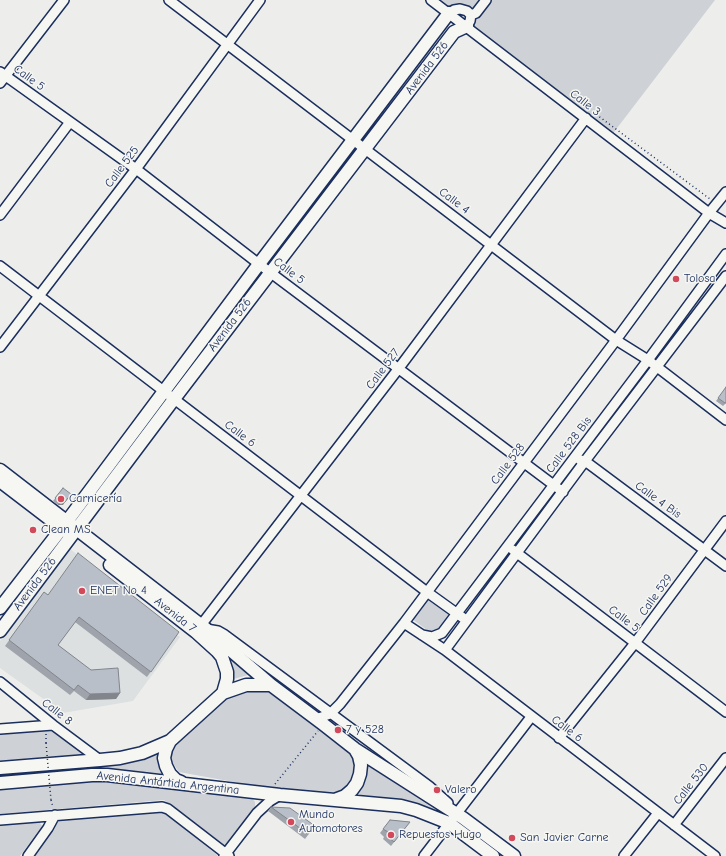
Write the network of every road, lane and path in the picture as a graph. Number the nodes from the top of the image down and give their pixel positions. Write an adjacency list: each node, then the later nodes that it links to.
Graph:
1 (64, 0): 9 (street)
2 (170, 0): 8 (street, Calle 4)
3 (260, 0): 8 (street, Calle 525)
4 (431, 0): 6 (street, Calle 3)
5 (486, 0): 7 (street)
6 (449, 13): 7 (street, Calle 3); 12 (main road, Avenida 526)
7 (469, 21): 10 (street, Calle 3); 13 (main road, Avenida 526)
8 (227, 44): 12 (street, Calle 4); 14 (street, Calle 525)
9 (2, 77): 11 (street, Calle 5)
10 (586, 118): 16 (street, Calle 3); 19 (street, Calle 527)
11 (70, 122): 14 (street, Calle 5); 17 (street)
12 (354, 140): 13 (street, Calle 4); 21 (main road, Avenida 526)
13 (365, 149): 19 (street, Calle 4); 23 (main road, Avenida 526)
14 (136, 169): 21 (street, Calle 5); 25 (street, Calle 525)
15 (726, 192): 16 (street, Calle 528)
16 (709, 213): 18 (street, Calle 3); 26 (street, Calle 528)
17 (0, 215)
18 (726, 224)
19 (492, 244): 26 (street, Calle 4); 30 (street, Calle 527)
20 (725, 258): 28 (street, Calle 528 Bis)
21 (258, 264): 23 (street, Calle 5); 31 (main road, Avenida 526)
22 (0, 266): 25 (street, Calle 6)
23 (270, 273): 30 (street, Calle 5); 32 (main road, Avenida 526)
24 (726, 276): 29 (street, Calle 528 Bis)
25 (39, 296): 27 (street, Calle 525); 31 (street, Calle 6)
26 (616, 340): 28 (street, Calle 4); 36 (street, Calle 528)
27 (0, 347)
28 (648, 360): 29 (street, Calle 4); 34 (street, Calle 528 Bis)
29 (656, 367): 33 (street, Calle 4); 35 (street, Calle 528 Bis)
30 (399, 368): 36 (street, Calle 5); 41 (street, Calle 527)
31 (164, 391): 32 (street, Calle 6); 43 (main road, Avenida 526)
32 (174, 399): 41 (street, Calle 6); 44 (main road, Avenida 526)
33 (726, 420)
34 (574, 459): 35 (street, Calle 4 Bis); 39 (street, Calle 528 Bis)
35 (585, 461): 40 (street, Calle 528 Bis); 46 (street, Calle 4 Bis)
36 (524, 462): 39 (street, Calle 5); 49 (street, Calle 528)
37 (0, 470): 43 (main road, Avenida 7)
38 (0, 481): 43 (main road, Avenida 7)
39 (554, 485): 40 (street, Calle 5); 45 (street, Calle 528 Bis)
40 (562, 492): 47 (street, Calle 528 Bis)
41 (301, 495): 49 (street, Calle 6); 54 (street, Calle 527)
42 (726, 521): 46 (street, Calle 529)
43 (64, 525): 44 (main road, Avenida 7); 50 (main road, Avenida 526)
44 (74, 532): 54 (main road, Avenida 7); 55 (main road, Avenida 526)
45 (508, 545): 47 (street, Calle 5); 51 (street, Calle 528 Bis)
46 (705, 549): 48 (street, Calle 4 Bis); 57 (street, Calle 529)
47 (517, 553): 52 (street, Calle 528 Bis); 57 (street, Calle 5)
48 (726, 566)
49 (427, 592): 51 (street, Calle 6); 53 (street, Calle 528)
50 (0, 608)
51 (456, 613): 52 (street, Calle 6); 56 (street, Calle 528 Bis)
52 (466, 620): 58 (street, Calle 528 Bis)
53 (404, 623): 56 (street, Calle 6); 63 (street, Calle 528)
54 (201, 628): 60 (main road, Avenida 7); 61 (main road, Avenida 7); 63 (street, Avenida 7)
55 (0, 631)
56 (422, 635): 58 (street, Calle 6)
57 (635, 643): 62 (street, Calle 5); 68 (street, Calle 529)
58 (444, 650): 64 (street, Calle 6)
59 (0, 682): 66 (street, Calle 8)
60 (271, 685): 61 (main road, Avenida Antártida Argentina); 65 (main road, Avenida 7)
61 (223, 693): 69 (main road, Avenida Antártida Argentina)
62 (726, 712)
63 (330, 714): 65 (street, Calle 528); 84 (street, Avenida 7)
64 (531, 717): 68 (street, Calle 6); 84 (street)
65 (319, 722): 71 (main road, Avenida 7); 78 (path)
66 (53, 725): 67 (street); 73 (street, Calle 8)
67 (0, 729)
68 (559, 738): 82 (street, Calle 6)
69 (170, 741): 73 (main road, Avenida Antártida Argentina); 76 (main road)
70 (46, 743): 80 (path, bridge)
71 (355, 748): 79 (main road); 84 (main road, Avenida 7)
72 (726, 758): 86 (street, Calle 530)
73 (100, 760): 74 (main road, Avenida Antártida Argentina)
74 (0, 768)
75 (0, 783): 76 (main road, Avenida Antártida Argentina)
76 (184, 784): 77 (main road, Avenida Antártida Argentina)
77 (252, 792): 78 (main road, Avenida Antártida Argentina); 81 (street)
78 (274, 794): 79 (main road, Avenida Antártida Argentina); 81 (street)
79 (337, 799): 84 (main road, Avenida 7)
80 (51, 800)
81 (257, 813): 87 (street)
82 (658, 813): 86 (street, Calle 6); 92 (street)
83 (55, 815): 85 (street); 87 (street); 88 (street)
84 (453, 818): 89 (street); 90 (main road, Avenida 7); 91 (main road, Avenida 7)
85 (0, 820)
86 (674, 825): 93 (street, Calle 6)
87 (226, 855)
88 (28, 856)
89 (424, 856)
90 (493, 856)
91 (514, 856)
92 (624, 856)
93 (715, 856)

